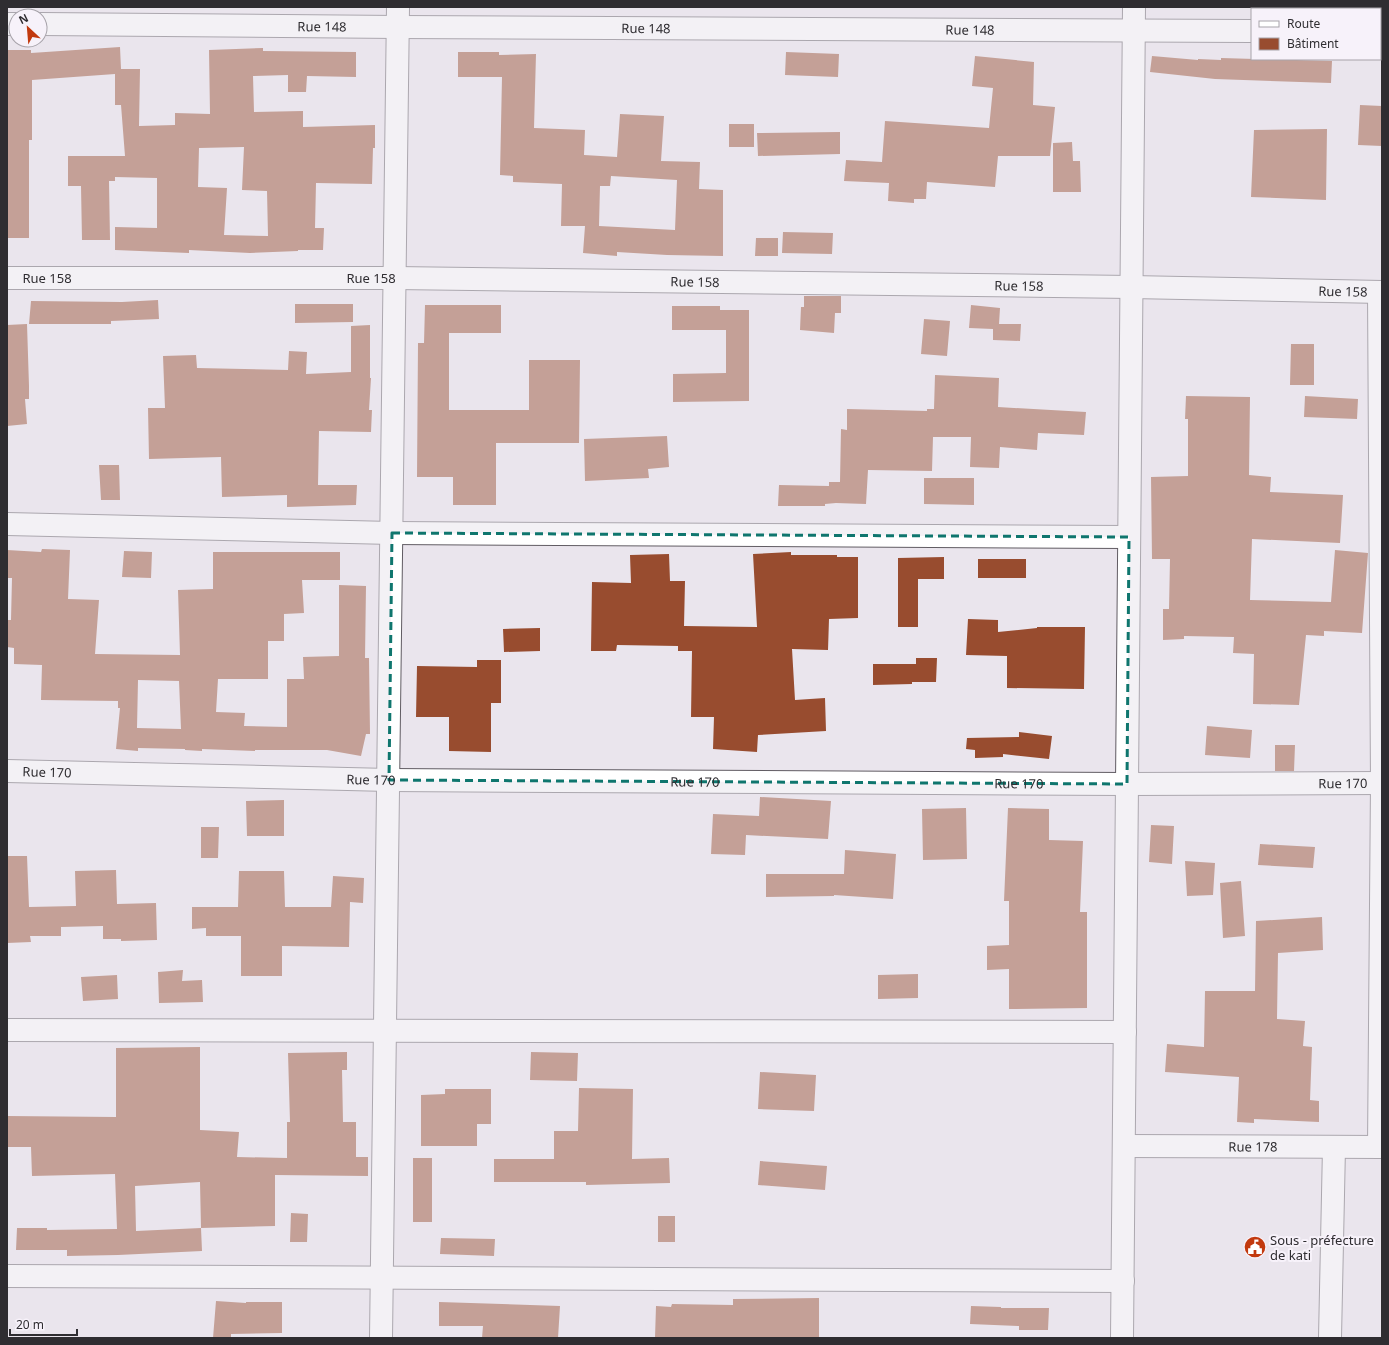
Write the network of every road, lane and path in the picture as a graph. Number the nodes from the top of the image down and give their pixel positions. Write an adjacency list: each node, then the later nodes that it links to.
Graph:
1 (1134, 7): 4 (street)
2 (398, 17): 3 (street, Rue 148); 4 (street, Rue 148); 7 (street)
3 (48, 24)
4 (1133, 31): 5 (street, Rue 148); 8 (street)
5 (1251, 31)
6 (7, 278): 7 (street, Rue 158)
7 (395, 278): 8 (street, Rue 158); 11 (street)
8 (1131, 287): 9 (street, Rue 158); 12 (street)
9 (1380, 292): 15 (street)
10 (7, 524): 11 (street)
11 (392, 533): 12 (street); 14 (street)
12 (1129, 537): 16 (street)
13 (7, 772): 14 (street, Rue 170)
14 (389, 780): 16 (street, Rue 170); 18 (street)
15 (1382, 783): 16 (street, Rue 170); 22 (street)
16 (1127, 784): 19 (street)
17 (7, 1030): 18 (street)
18 (386, 1031): 19 (street); 24 (street)
19 (1125, 1032): 20 (street)
20 (1124, 1146): 21 (street, Rue 178); 25 (street)
21 (1334, 1147): 22 (street, Rue 178); 28 (street)
22 (1380, 1147)
23 (7, 1276): 24 (street)
24 (382, 1278): 25 (street); 26 (street)
25 (1123, 1281): 27 (street)
26 (381, 1338)
27 (1122, 1338)
28 (1330, 1338)

